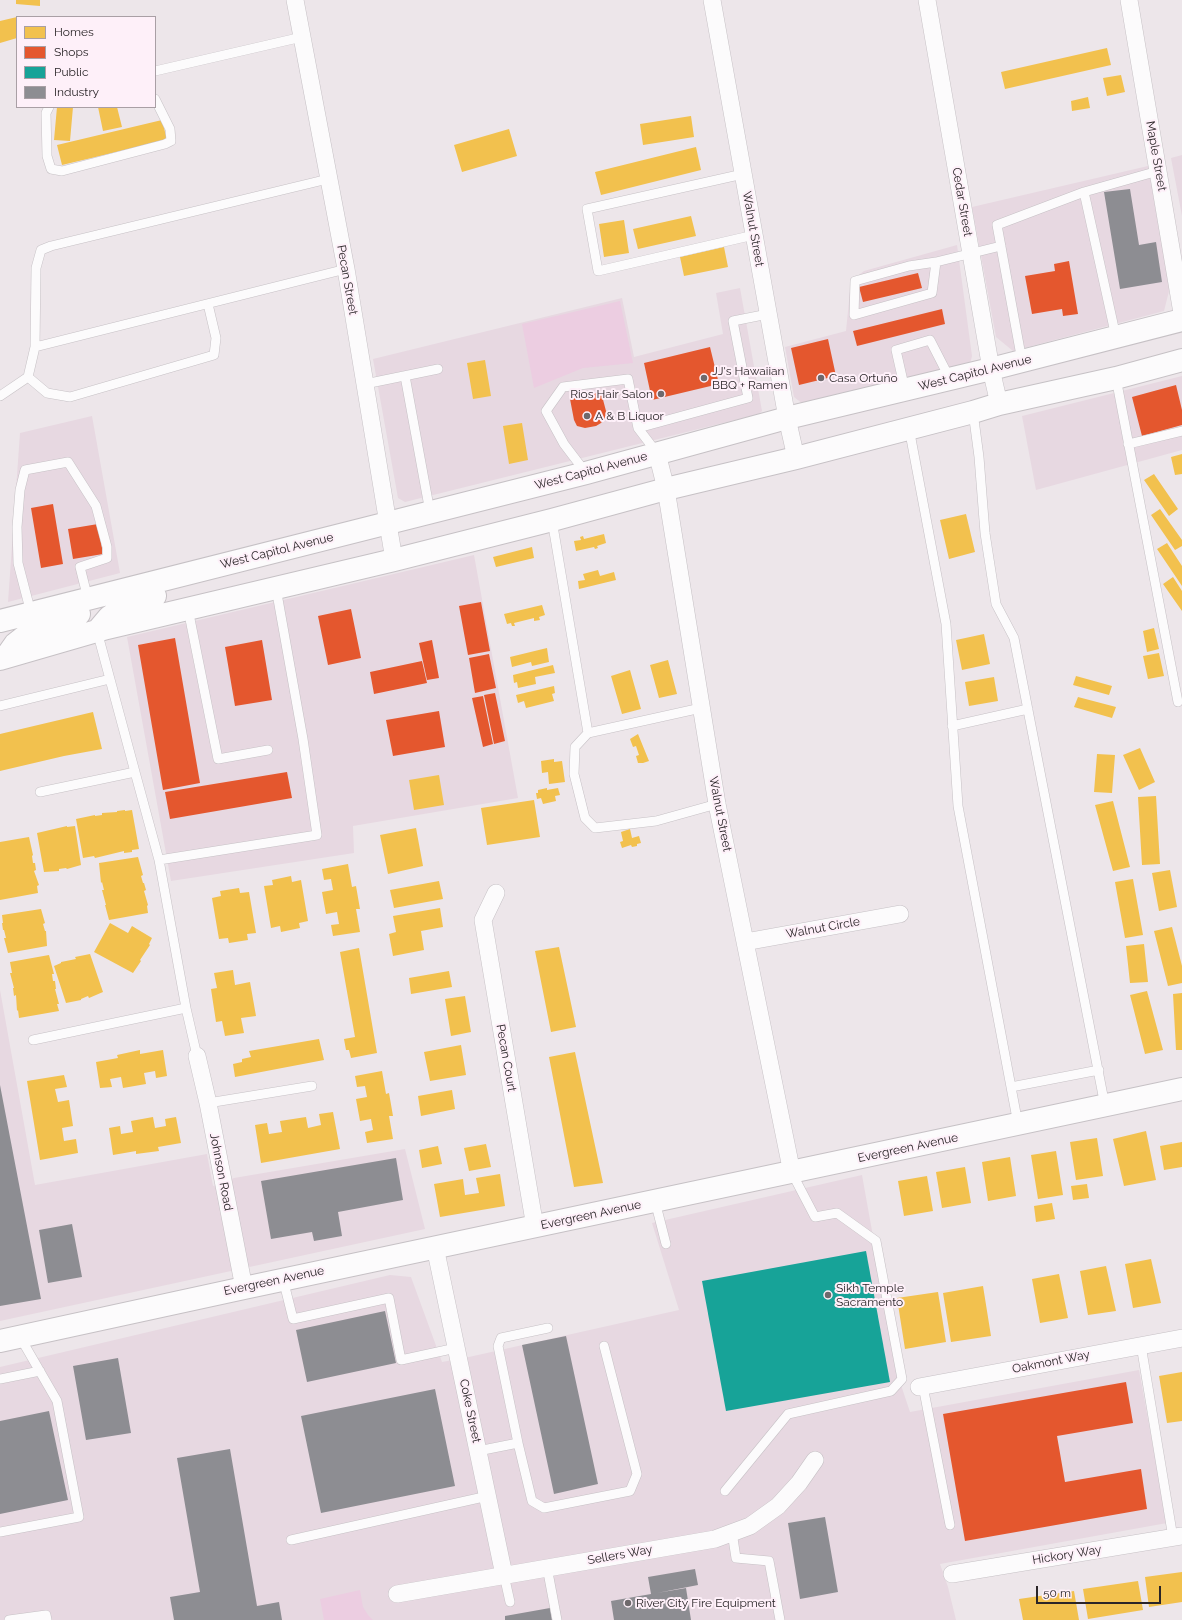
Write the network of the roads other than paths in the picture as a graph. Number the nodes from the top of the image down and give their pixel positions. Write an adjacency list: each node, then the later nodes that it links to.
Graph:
1 (295, 0): 5 (street, Pecan Street)
2 (712, 0): 10 (street, Walnut Street)
3 (927, 0): 15 (street, Cedar Street)
4 (1129, 0): 9 (street, Maple Street)
5 (302, 37): 6 (lane); 11 (street, Pecan Street)
6 (156, 71)
7 (156, 101): 8 (lane)
8 (48, 108)
9 (1158, 171): 12 (lane); 19 (street, Maple Street)
10 (743, 174): 13 (street, Walnut Street); 13 (lane)
11 (328, 179): 17 (street, Pecan Street); 23 (lane)
12 (1084, 192): 14 (lane); 22 (lane)
13 (754, 235): 20 (street, Walnut Street)
14 (1001, 246): 15 (lane); 24 (lane)
15 (971, 253): 16 (lane); 27 (street, Cedar Street)
16 (936, 262): 16 (lane)
17 (346, 269): 18 (lane); 32 (street, Pecan Street)
18 (208, 304): 23 (lane); 29 (lane)
19 (1182, 313)
20 (768, 314): 37 (street, Walnut Street); 38 (lane)
21 (1182, 320): 22 (main road, West Capitol Avenue)
22 (1116, 337): 24 (main road, West Capitol Avenue)
23 (35, 347): 29 (lane)
24 (1022, 361): 27 (main road, West Capitol Avenue)
25 (1180, 363): 30 (main road)
26 (438, 369): 28 (lane)
27 (991, 369): 31 (main road, West Capitol Avenue); 35 (street, Cedar Street)
28 (405, 376): 32 (lane); 46 (lane)
29 (28, 377): 34 (lane)
30 (1116, 378): 35 (main road); 41 (lane)
31 (950, 379): 33 (main road, West Capitol Avenue); 33 (lane)
32 (365, 384): 48 (street, Pecan Street)
33 (905, 390): 37 (main road, West Capitol Avenue)
34 (0, 396)
35 (1000, 404): 36 (main road)
36 (973, 412): 39 (main road); 62 (lane)
37 (787, 418): 42 (main road, West Capitol Avenue); 43 (street, Walnut Street)
38 (638, 428): 42 (lane); 44 (lane)
39 (909, 428): 43 (main road); 63 (lane)
40 (1182, 431): 41 (lane)
41 (1128, 444): 59 (lane)
42 (657, 453): 44 (main road, West Capitol Avenue); 45 (street, Walnut Street)
43 (796, 458): 45 (main road)
44 (586, 473): 46 (main road, West Capitol Avenue)
45 (666, 488): 47 (main road); 61 (street, Walnut Street)
46 (430, 512): 48 (main road, West Capitol Avenue)
47 (552, 520): 49 (main road); 64 (lane)
48 (388, 522): 49 (street, Pecan Street); 50 (main road, West Capitol Avenue)
49 (394, 560): 51 (main road)
50 (229, 563): 52 (main road, West Capitol Avenue); 56 (main road)
51 (276, 588): 53 (main road); 69 (lane)
52 (88, 599): 54 (main road, West Capitol Avenue); 54 (lane); 57 (main road)
53 (188, 609): 56 (main road); 65 (lane)
54 (31, 613): 55 (main road, West Capitol Avenue)
55 (0, 622)
56 (97, 631): 57 (main road); 58 (lane)
57 (3, 658)
58 (110, 679): 60 (lane); 66 (lane)
59 (1178, 702)
60 (0, 706)
61 (701, 708): 64 (lane); 68 (street, Walnut Street)
62 (1028, 709): 63 (lane); 76 (lane)
63 (952, 726): 78 (lane)
64 (588, 732): 68 (lane)
65 (268, 750)
66 (136, 772): 67 (lane); 69 (lane)
67 (40, 792)
68 (717, 804): 72 (street, Walnut Street)
69 (159, 860): 73 (lane)
70 (496, 892): 85 (street, Pecan Court)
71 (900, 914): 72 (street, Walnut Circle)
72 (745, 942): 83 (street, Walnut Street)
73 (186, 1008): 74 (lane); 75 (lane)
74 (33, 1040)
75 (197, 1056): 80 (street, Johnson Road)
76 (1098, 1070): 78 (lane); 81 (lane)
77 (312, 1086): 80 (lane)
78 (1011, 1087): 82 (lane)
79 (1182, 1089): 81 (main road, Evergreen Avenue)
80 (208, 1104): 89 (street, Johnson Road)
81 (1105, 1106): 82 (main road, Evergreen Avenue)
82 (1018, 1124): 83 (main road, Evergreen Avenue)
83 (792, 1173): 84 (main road, Evergreen Avenue); 102 (lane)
84 (656, 1201): 85 (main road, Evergreen Avenue); 86 (lane)
85 (536, 1227): 87 (main road, Evergreen Avenue)
86 (666, 1244)
87 (435, 1247): 88 (main road, Evergreen Avenue); 95 (street, Coke Street)
88 (283, 1279): 89 (main road, Evergreen Avenue); 95 (lane)
89 (244, 1288): 92 (main road, Evergreen Avenue)
90 (548, 1328): 99 (lane)
91 (1182, 1338): 93 (street, Oakmont Way)
92 (10, 1339): 96 (lane)
93 (1141, 1345): 98 (street, Oakmont Way); 107 (lane)
94 (604, 1346): 99 (lane)
95 (456, 1348): 100 (street, Coke Street)
96 (40, 1371): 97 (lane); 105 (lane)
97 (0, 1379)
98 (921, 1386): 104 (lane)
99 (518, 1443): 100 (lane)
100 (478, 1452): 103 (street, Coke Street)
101 (815, 1460): 106 (street, Sellers Way)
102 (725, 1491)
103 (488, 1496): 108 (lane); 110 (street, Coke Street)
104 (950, 1525)
105 (0, 1532)
106 (732, 1532): 109 (street, Sellers Way); 117 (lane)
107 (1178, 1537): 111 (street, Hickory Way)
108 (291, 1540)
109 (547, 1567): 110 (street, Sellers Way); 116 (lane)
110 (504, 1574): 112 (street, Sellers Way); 113 (lane)
111 (952, 1574)
112 (397, 1594)
113 (510, 1602)
114 (9, 1620): 115 (lane)
115 (47, 1620)
116 (557, 1620)
117 (780, 1620)

